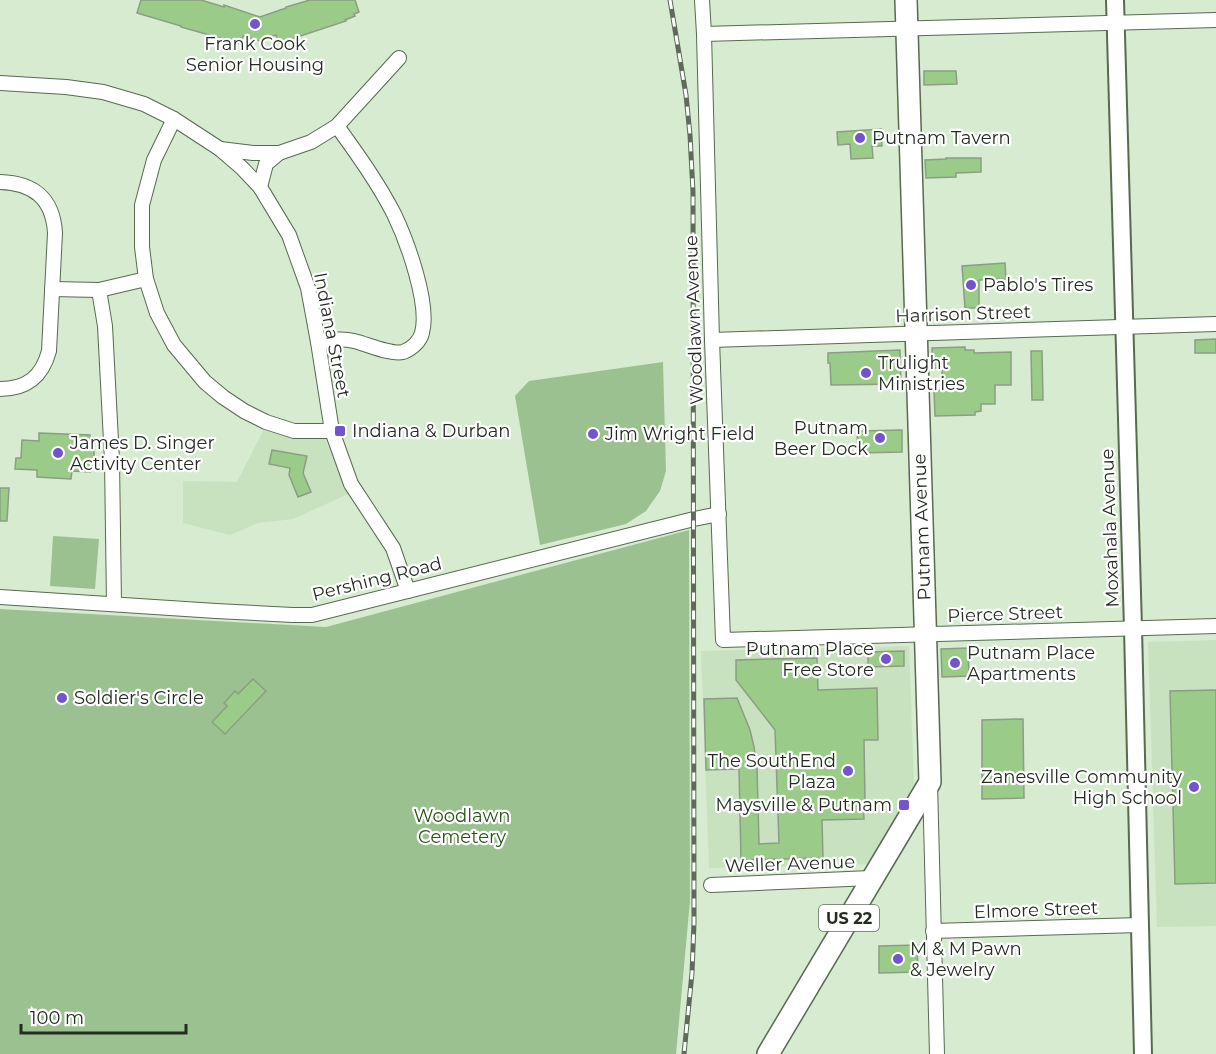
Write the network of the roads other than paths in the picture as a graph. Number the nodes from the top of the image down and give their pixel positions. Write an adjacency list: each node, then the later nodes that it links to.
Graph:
1 (702, 0): 7 (street, Woodlawn Avenue)
2 (906, 0): 6 (main road, Putnam Avenue)
3 (1115, 0): 5 (street, Moxahala Avenue)
4 (1216, 20): 5 (street)
5 (1116, 22): 6 (street); 20 (street, Moxahala Avenue)
6 (907, 29): 7 (street); 21 (main road, Putnam Avenue)
7 (704, 34): 22 (street, Woodlawn Avenue)
8 (399, 58): 11 (street)
9 (0, 83): 10 (street, Indiana Street)
10 (174, 119): 12 (street, Indiana Street); 16 (street)
11 (336, 126): 13 (street); 23 (street)
12 (220, 149): 13 (street); 15 (street, Indiana Street)
13 (279, 153): 15 (street)
14 (0, 182): 17 (street)
15 (260, 187): 23 (street, Indiana Street)
16 (146, 279): 18 (street); 25 (street)
17 (52, 289): 18 (street); 24 (street)
18 (99, 290): 29 (street)
19 (1216, 324): 20 (street, Harrison Street)
20 (1124, 327): 21 (street, Harrison Street); 31 (street, Moxahala Avenue)
21 (916, 334): 22 (street, Harrison Street); 32 (main road, Putnam Avenue)
22 (712, 340): 26 (street, Woodlawn Avenue)
23 (318, 342): 25 (street, Indiana Street)
24 (0, 389)
25 (332, 431): 27 (street, Indiana Street)
26 (718, 514): 27 (street, Pershing Road); 33 (street, Woodlawn Avenue)
27 (408, 591): 29 (street, Pershing Road)
28 (0, 597): 29 (street, Pershing Road)
29 (114, 604)
30 (1216, 626): 31 (street, Pierce Street)
31 (1133, 628): 32 (street, Pierce Street); 37 (street, Moxahala Avenue)
32 (925, 634): 33 (street, Pierce Street); 34 (main road, Putnam Avenue)
33 (723, 640)
34 (930, 782): 35 (main road, US 22); 38 (street, Putnam Avenue)
35 (871, 878): 36 (street, Weller Avenue); 39 (main road, US 22)
36 (711, 885)
37 (1140, 925): 38 (street, Elmore Street); 41 (street, Moxahala Avenue)
38 (933, 931): 40 (street, Putnam Avenue)
39 (768, 1054)
40 (937, 1054)
41 (1143, 1054)

